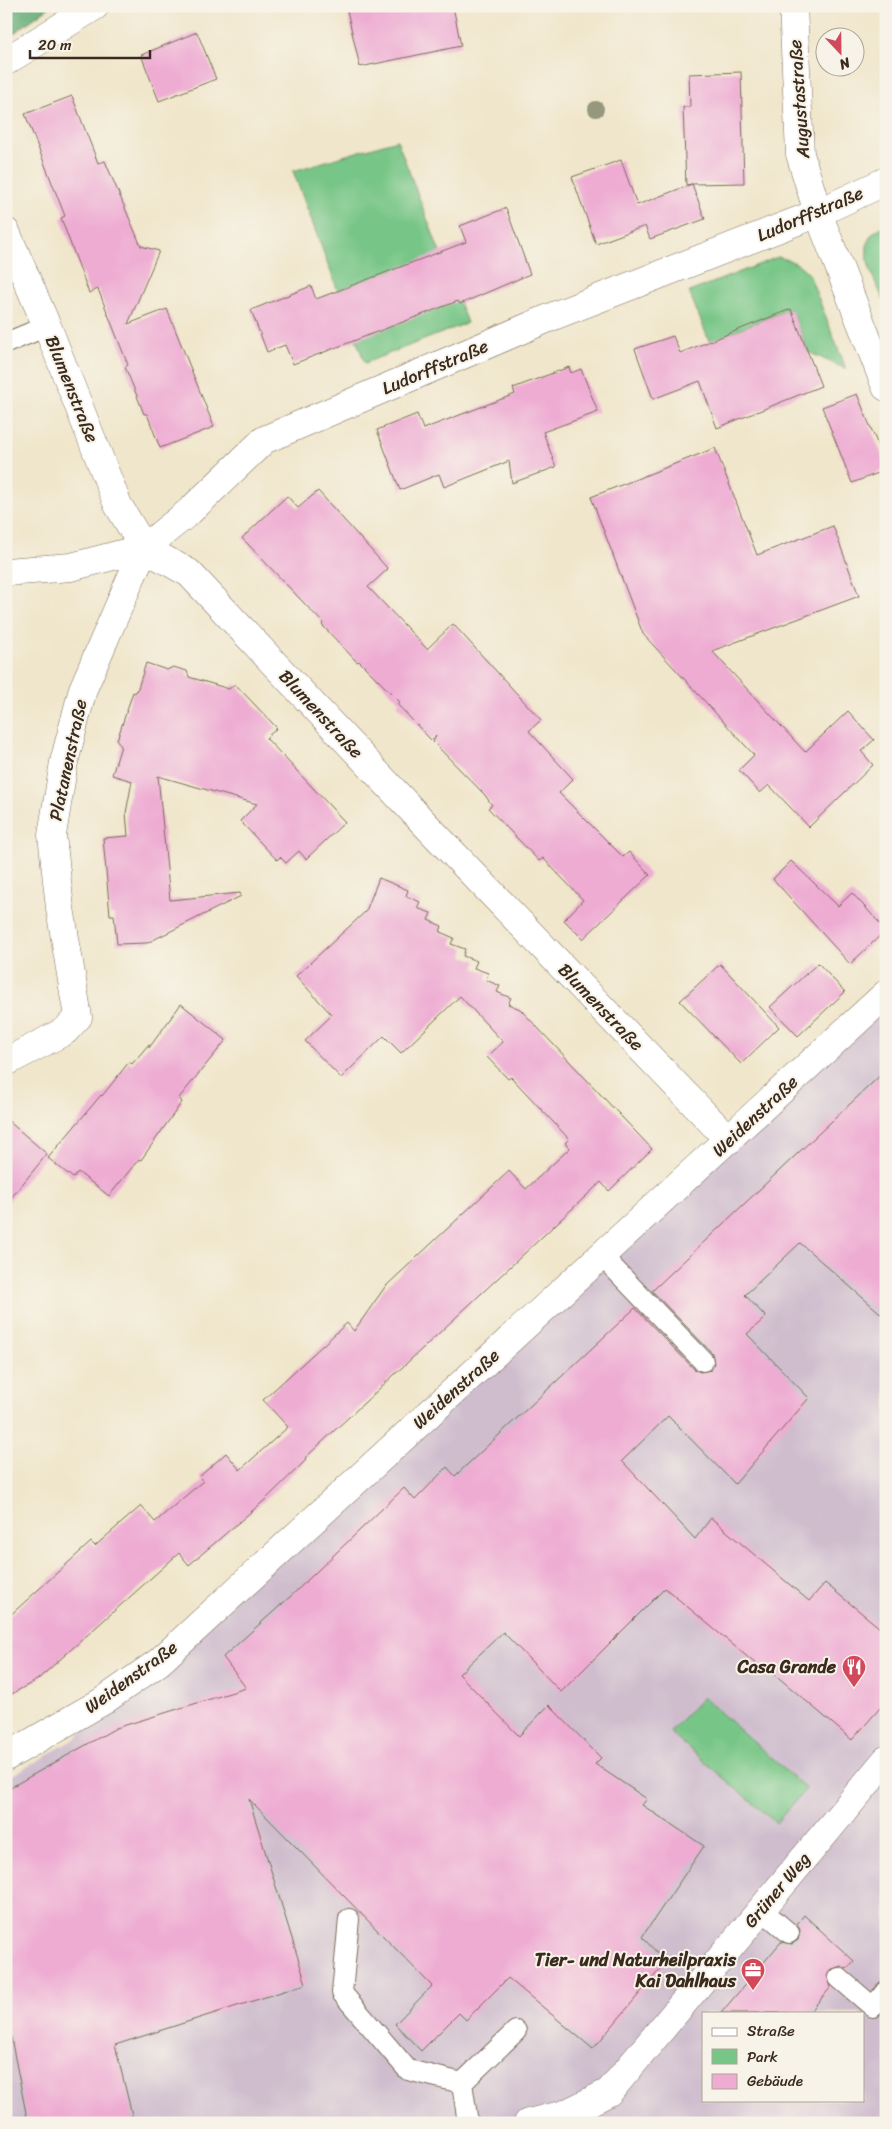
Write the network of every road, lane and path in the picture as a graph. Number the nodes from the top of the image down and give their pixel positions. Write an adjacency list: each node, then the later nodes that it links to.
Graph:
1 (95, 6): 3 (street)
2 (793, 6): 5 (street, Augustastraße)
3 (6, 61)
4 (886, 181): 5 (street, Ludorffstraße)
5 (818, 213): 9 (street, Augustastraße); 10 (street, Ludorffstraße)
6 (6, 232): 7 (street, Blumenstraße)
7 (47, 326): 8 (lane); 10 (street, Blumenstraße)
8 (6, 343)
9 (886, 387)
10 (144, 548): 11 (street, Ludorffstraße); 13 (street, Platanenstraße); 14 (street, Blumenstraße)
11 (6, 572)
12 (886, 994): 14 (street, Weidenstraße)
13 (6, 1062)
14 (729, 1140): 15 (street, Weidenstraße)
15 (602, 1256): 16 (lane); 17 (street, Weidenstraße)
16 (703, 1361)
17 (6, 1757)
18 (886, 1760): 19 (street, Grüner Weg)
19 (761, 1909): 21 (lane); 27 (street, Grüner Weg)
20 (349, 1919): 25 (lane)
21 (789, 1933)
22 (839, 1978): 23 (lane)
23 (886, 1991)
24 (516, 2031): 25 (lane)
25 (462, 2083): 26 (lane)
26 (468, 2123)
27 (528, 2123)

